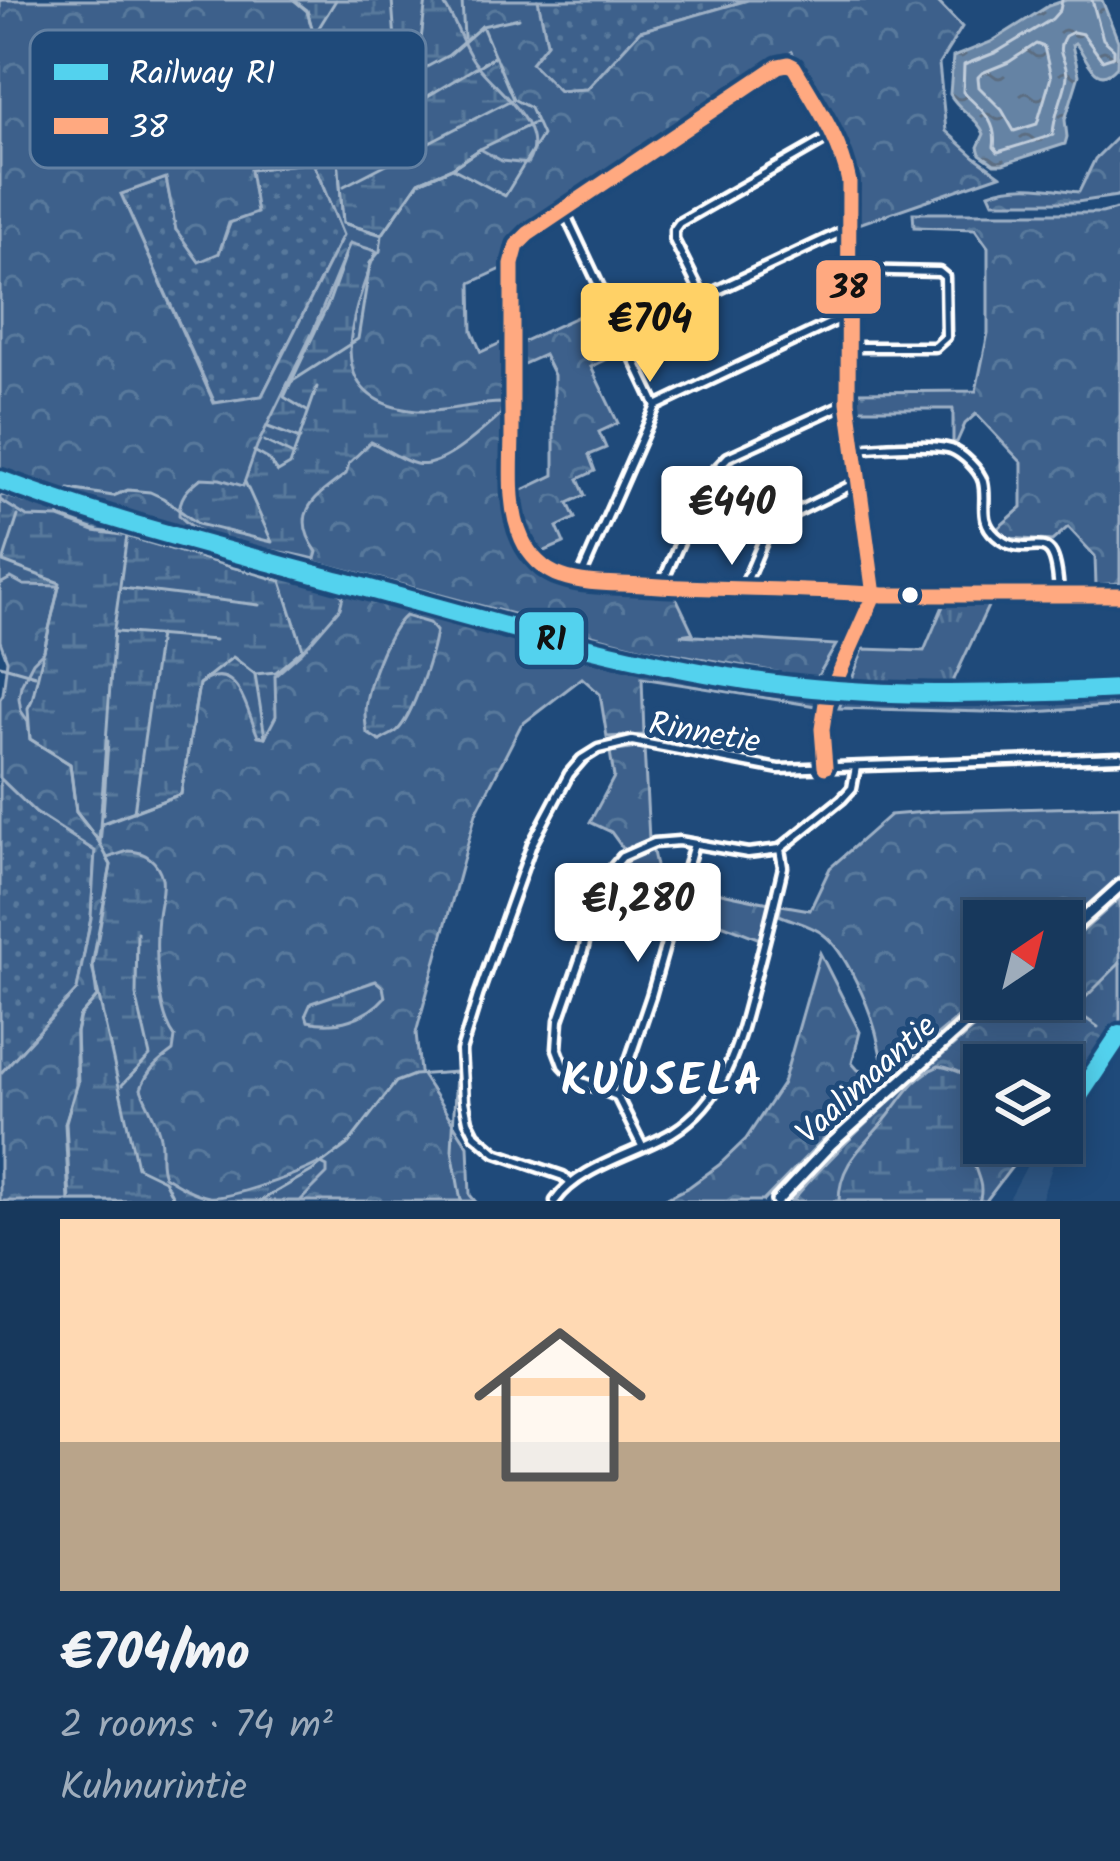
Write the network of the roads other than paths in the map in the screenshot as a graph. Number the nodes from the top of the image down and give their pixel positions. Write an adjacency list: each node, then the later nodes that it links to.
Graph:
1 (833, 135): 2 (street); 3 (street); 5 (street)
2 (564, 211): 7 (street); 13 (street)
3 (848, 232): 4 (street); 5 (street)
4 (849, 270): 6 (street); 8 (street)
5 (703, 298): 7 (street)
6 (848, 315): 8 (street); 10 (street)
7 (622, 335): 10 (street)
8 (849, 347): 9 (street)
9 (848, 402): 11 (street); 14 (street)
10 (656, 406): 13 (street)
11 (856, 449): 12 (street); 17 (street)
12 (860, 481): 15 (street); 16 (street)
13 (579, 580): 14 (street)
14 (661, 586): 15 (street)
15 (743, 589): 16 (street)
16 (874, 595): 17 (street); 20 (street)
17 (1059, 596): 18 (street)
18 (1120, 596)
19 (1120, 757): 21 (street, Rinnetie)
20 (825, 767): 21 (street, Rinnetie); 29 (street, Rinnetie)
21 (856, 767): 23 (street)
22 (694, 844): 23 (street); 27 (street); 27 (street)
23 (780, 849): 28 (street)
24 (1120, 886): 25 (main road)
25 (1083, 919)
26 (970, 1020): 31 (main road, Vaalimaantie)
27 (617, 1096): 28 (street)
28 (643, 1147): 29 (street)
29 (570, 1183): 30 (street)
30 (556, 1201)
31 (777, 1201)

